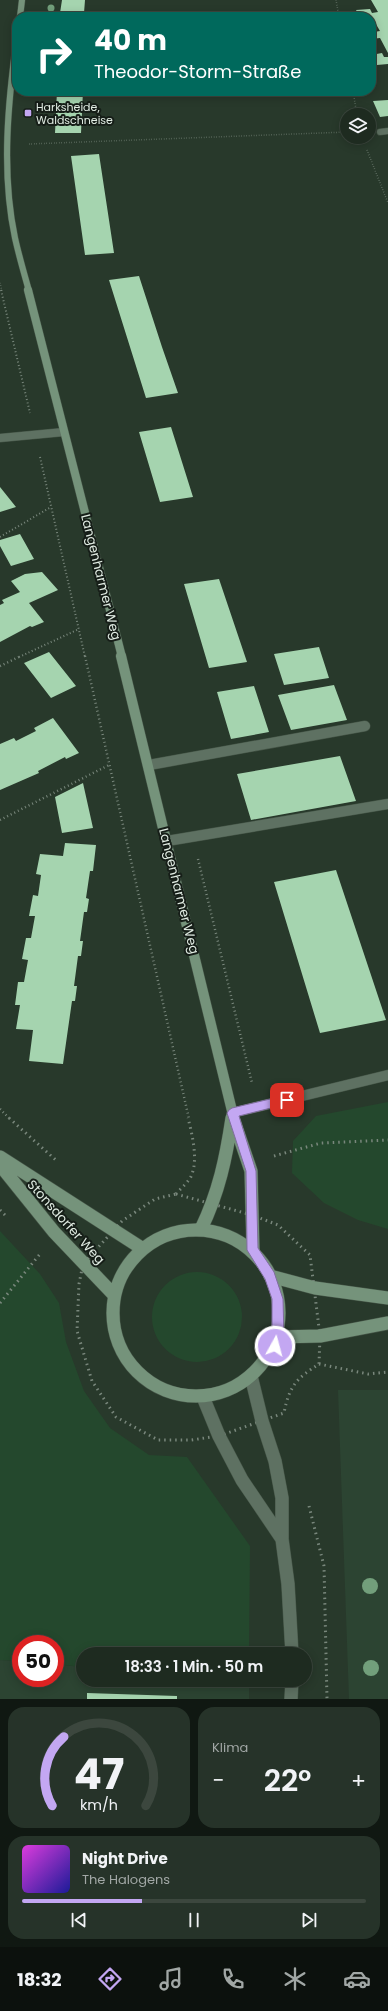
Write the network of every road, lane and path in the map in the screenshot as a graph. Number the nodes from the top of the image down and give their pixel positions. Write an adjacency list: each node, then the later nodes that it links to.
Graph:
1 (22, 0): 3 (main road)
2 (336, 0): 4 (path)
3 (21, 12)
4 (338, 12)
5 (12, 79): 13 (main road, Langenharmer Weg)
6 (354, 96): 7 (path)
7 (356, 108)
8 (388, 131): 10 (street)
9 (340, 132): 12 (path)
10 (380, 132)
11 (365, 144): 14 (path)
12 (22, 145)
13 (4, 165): 18 (main road, Langenharmer Weg)
14 (388, 203)
15 (0, 283): 16 (path)
16 (5, 310): 17 (path); 19 (path)
17 (0, 311)
18 (64, 432): 19 (street); 27 (main road, Langenharmer Weg)
19 (35, 434): 20 (street); 21 (path)
20 (0, 438)
21 (52, 507): 22 (path); 23 (path)
22 (0, 537)
23 (79, 629): 24 (path); 26 (path)
24 (0, 666)
25 (365, 726): 27 (street)
26 (109, 765): 29 (path); 37 (path)
27 (149, 765): 30 (main road, Langenharmer Weg)
28 (388, 804): 30 (street)
29 (0, 820)
30 (167, 840): 32 (main road, Langenharmer Weg)
31 (388, 1075): 32 (street)
32 (232, 1113): 38 (main road, Langenharmer Weg); 39 (main road, Langenharmer Weg)
33 (388, 1140): 34 (path)
34 (274, 1156)
35 (0, 1157): 41 (main road, Stonsdorfer Weg)
36 (0, 1165): 45 (main road, Stonsdorfer Weg)
37 (176, 1194): 38 (path); 41 (path)
38 (213, 1204): 39 (path); 40 (main road, Langenharmer Weg)
39 (252, 1215): 43 (main road, Langenharmer Weg); 47 (path)
40 (201, 1229): 42 (main road); 43 (main road)
41 (113, 1231): 42 (main road, Stonsdorfer Weg); 45 (path)
42 (142, 1249): 48 (main road)
43 (253, 1250): 46 (main road)
44 (42, 1251): 50 (path)
45 (83, 1264): 48 (main road, Stonsdorfer Weg); 61 (path)
46 (270, 1276): 47 (main road); 53 (main road)
47 (315, 1288): 49 (main road); 52 (path)
48 (114, 1295): 57 (main road)
49 (388, 1298)
50 (0, 1303)
51 (388, 1323): 52 (main road)
52 (320, 1336): 53 (main road); 54 (path)
53 (278, 1337): 56 (main road)
54 (319, 1364): 55 (path); 58 (path)
55 (388, 1372)
56 (251, 1376): 57 (main road); 60 (street)
57 (203, 1397): 61 (street)
58 (284, 1413): 59 (path); 60 (path)
59 (286, 1420)
60 (262, 1421): 61 (path); 63 (street)
61 (219, 1436): 63 (street)
62 (308, 1505): 67 (path)
63 (282, 1539): 64 (street)
64 (292, 1647)
65 (292, 1687): 66 (street)
66 (291, 1699)
67 (327, 1699)

